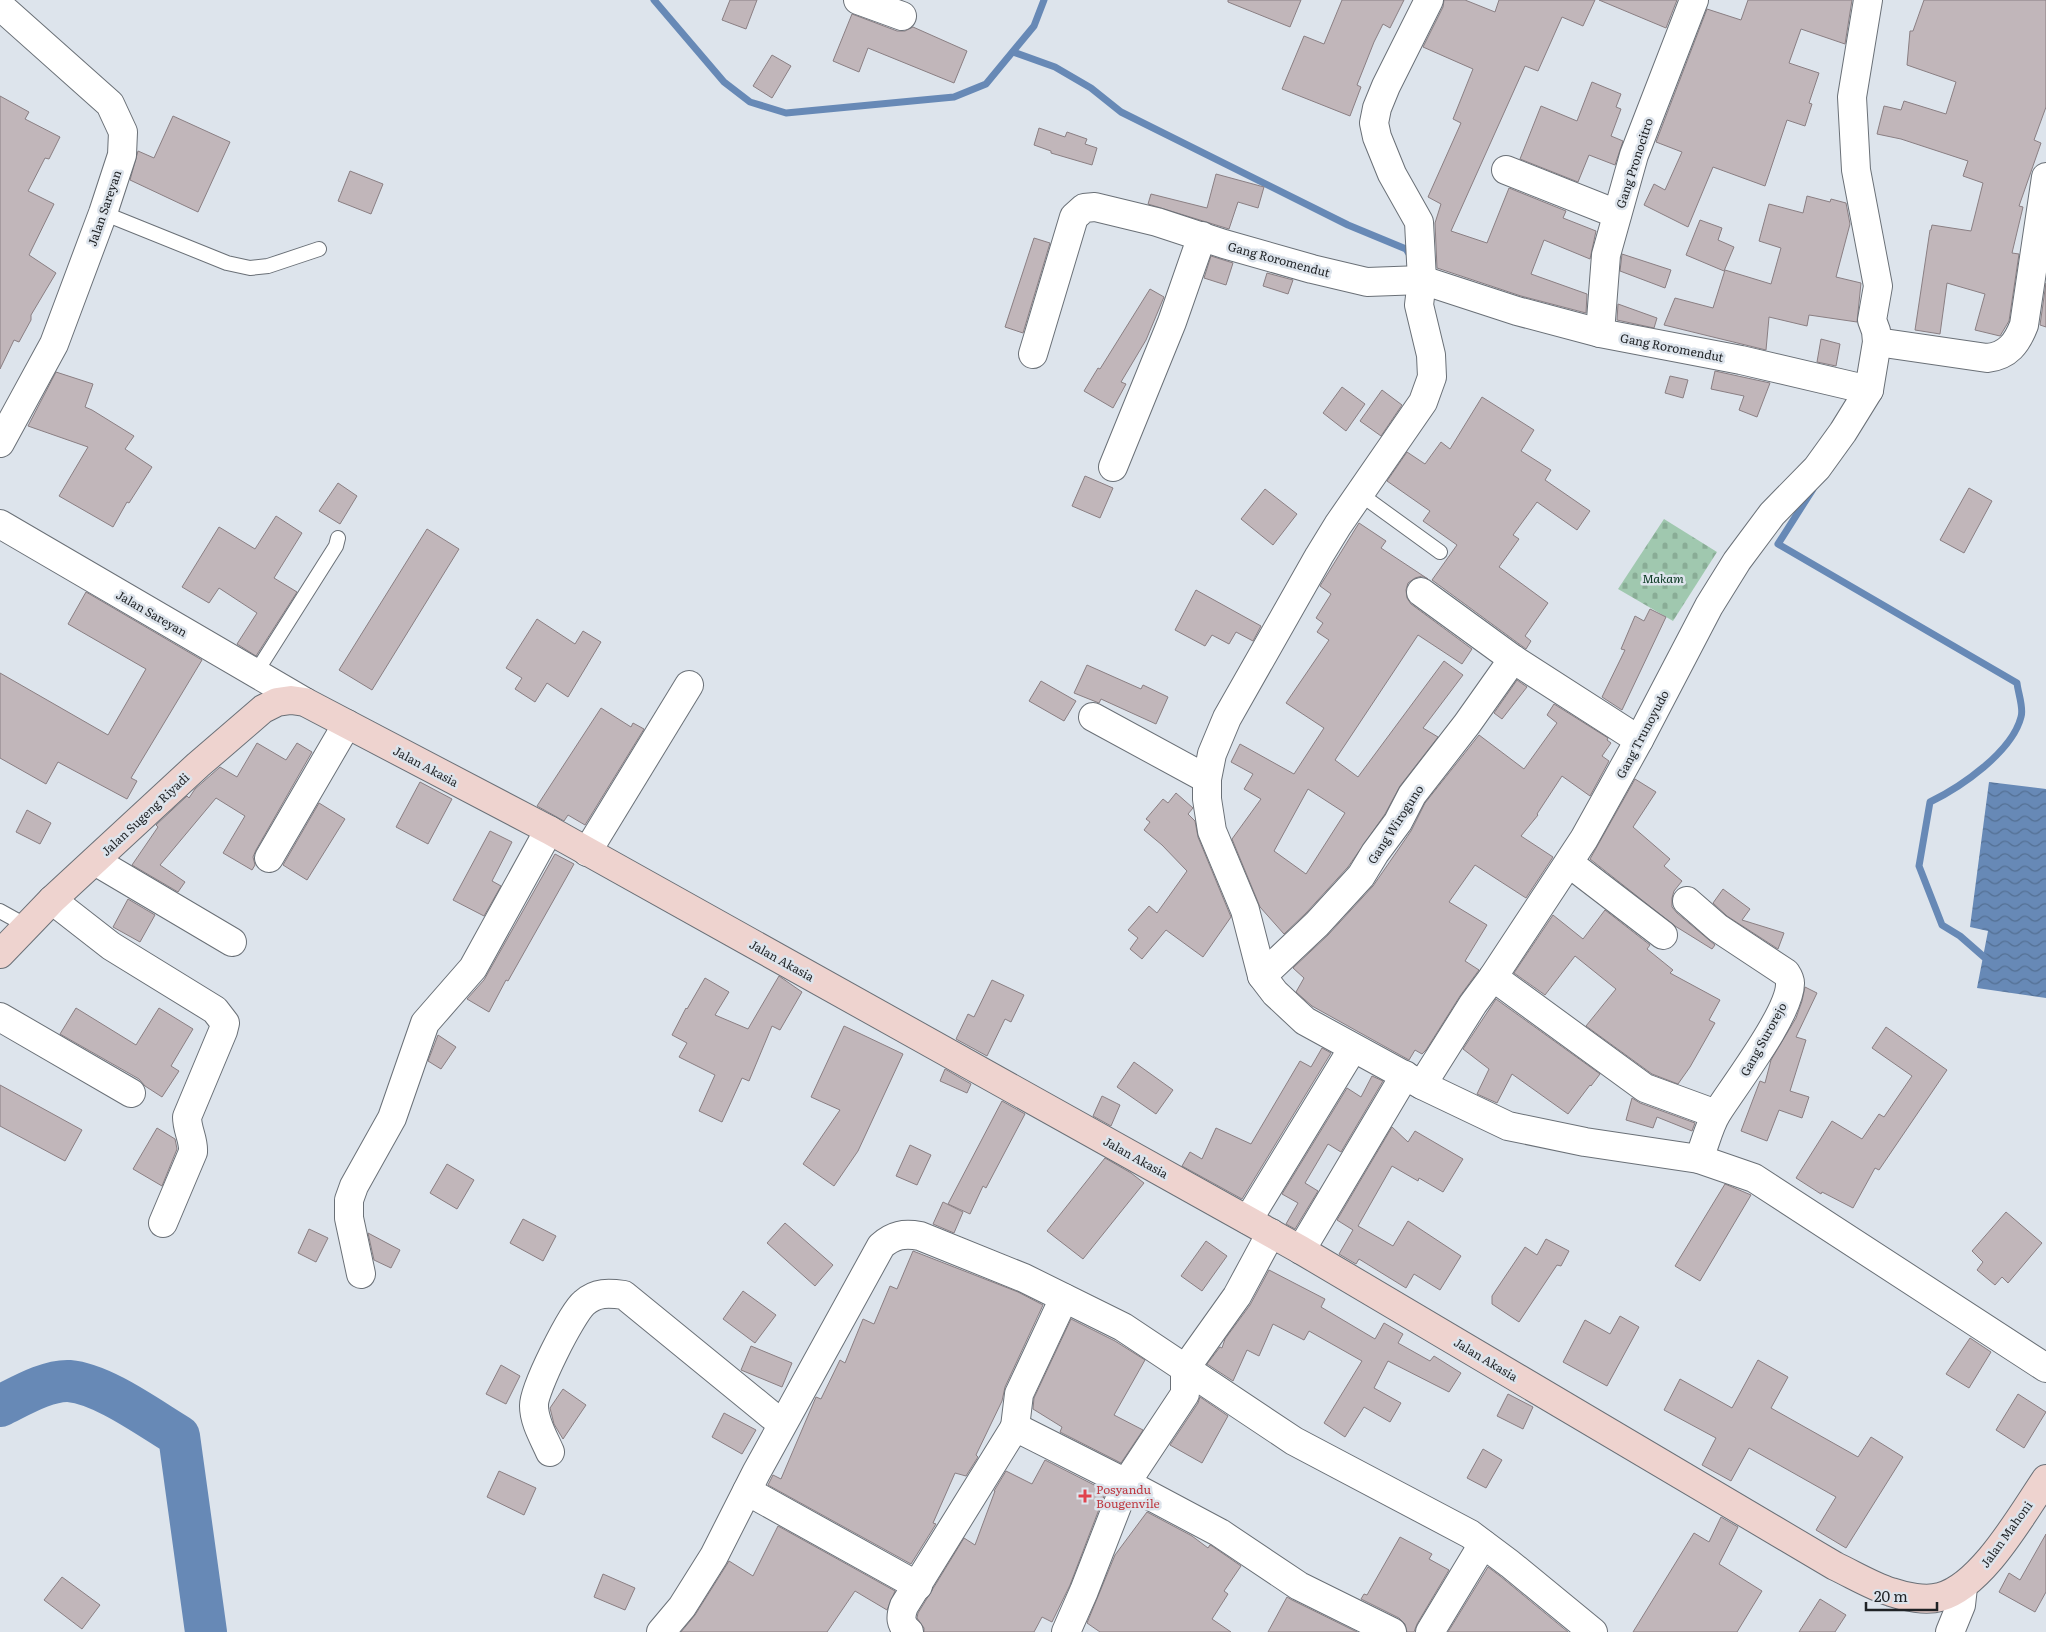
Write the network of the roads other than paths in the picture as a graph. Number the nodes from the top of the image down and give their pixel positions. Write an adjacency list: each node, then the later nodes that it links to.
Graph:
1 (858, 0): 6 (street)
2 (1429, 0): 13 (street)
3 (1694, 0): 10 (street, Gang Pronocitro)
4 (1868, 0): 15 (street)
5 (2, 13): 9 (street, Jalan Sareyan)
6 (902, 16)
7 (1506, 170): 10 (street)
8 (2046, 177): 15 (street)
9 (103, 213): 12 (lane); 18 (street, Jalan Sareyan)
10 (1617, 214): 14 (street, Gang Pronocitro)
11 (1202, 236): 13 (street, Gang Roromendut); 16 (street, Gang Roromendut); 19 (street)
12 (319, 249)
13 (1422, 280): 14 (street, Gang Roromendut); 20 (street)
14 (1600, 333): 17 (street, Gang Roromendut)
15 (1877, 342): 17 (street)
16 (1033, 354)
17 (1869, 390): 31 (street, Gang Trunoyudo)
18 (0, 444)
19 (1113, 467)
20 (1360, 494): 23 (lane); 32 (street)
21 (0, 524): 26 (street, Jalan Sareyan)
22 (338, 538): 26 (lane)
23 (1440, 552)
24 (1421, 592): 25 (street)
25 (1513, 659): 31 (street); 45 (street, Gang Wiroguno)
26 (255, 674): 28 (street, Jalan Sareyan)
27 (689, 685): 34 (street)
28 (305, 702): 30 (street, Jalan Akasia); 36 (street, Jalan Sugeng Riyadi)
29 (1092, 717): 32 (street)
30 (347, 724): 33 (street, Jalan Akasia); 35 (street)
31 (1639, 740): 37 (street, Gang Trunoyudo)
32 (1207, 780): 45 (street)
33 (549, 830): 34 (street, Jalan Akasia); 57 (street)
34 (587, 852): 53 (street, Jalan Akasia)
35 (269, 858)
36 (95, 861): 38 (street, Jalan Sugeng Riyadi); 43 (street)
37 (1568, 863): 42 (street); 46 (street, Gang Trunoyudo)
38 (52, 900): 41 (street, Jalan Sugeng Riyadi); 54 (street)
39 (1687, 901): 51 (street, Gang Surorejo)
40 (0, 911): 41 (lane)
41 (27, 926): 44 (street, Jalan Sugeng Riyadi)
42 (1663, 935)
43 (232, 942)
44 (0, 954)
45 (1262, 976): 48 (street)
46 (1493, 977): 49 (street, Gang Trunoyudo); 51 (street)
47 (0, 1017): 50 (street)
48 (1353, 1048): 49 (street); 53 (street)
49 (1414, 1080): 52 (street); 56 (street, Gang Trunoyudo)
50 (131, 1093)
51 (1716, 1114): 52 (street, Gang Surorejo)
52 (1699, 1159): 59 (street)
53 (1248, 1220): 55 (street, Jalan Akasia)
54 (162, 1224)
55 (1271, 1234): 56 (street, Jalan Akasia); 60 (street)
56 (1301, 1250): 69 (street, Jalan Akasia)
57 (361, 1274)
58 (1064, 1298): 60 (street); 61 (street); 62 (street)
59 (2046, 1368)
60 (1185, 1369): 65 (street); 67 (street)
61 (782, 1424): 63 (street); 66 (street)
62 (1015, 1427): 65 (street); 68 (street)
63 (550, 1452)
64 (2046, 1479): 69 (street, Jalan Mahoni)
65 (1126, 1483): 72 (street); 73 (street)
66 (747, 1491): 68 (street); 70 (street)
67 (1483, 1544): 74 (street); 75 (street)
68 (918, 1586): 71 (street)
69 (1963, 1587): 76 (street)
70 (661, 1632)
71 (909, 1632)
72 (1066, 1632)
73 (1392, 1632)
74 (1430, 1632)
75 (1593, 1632)
76 (1950, 1632)

